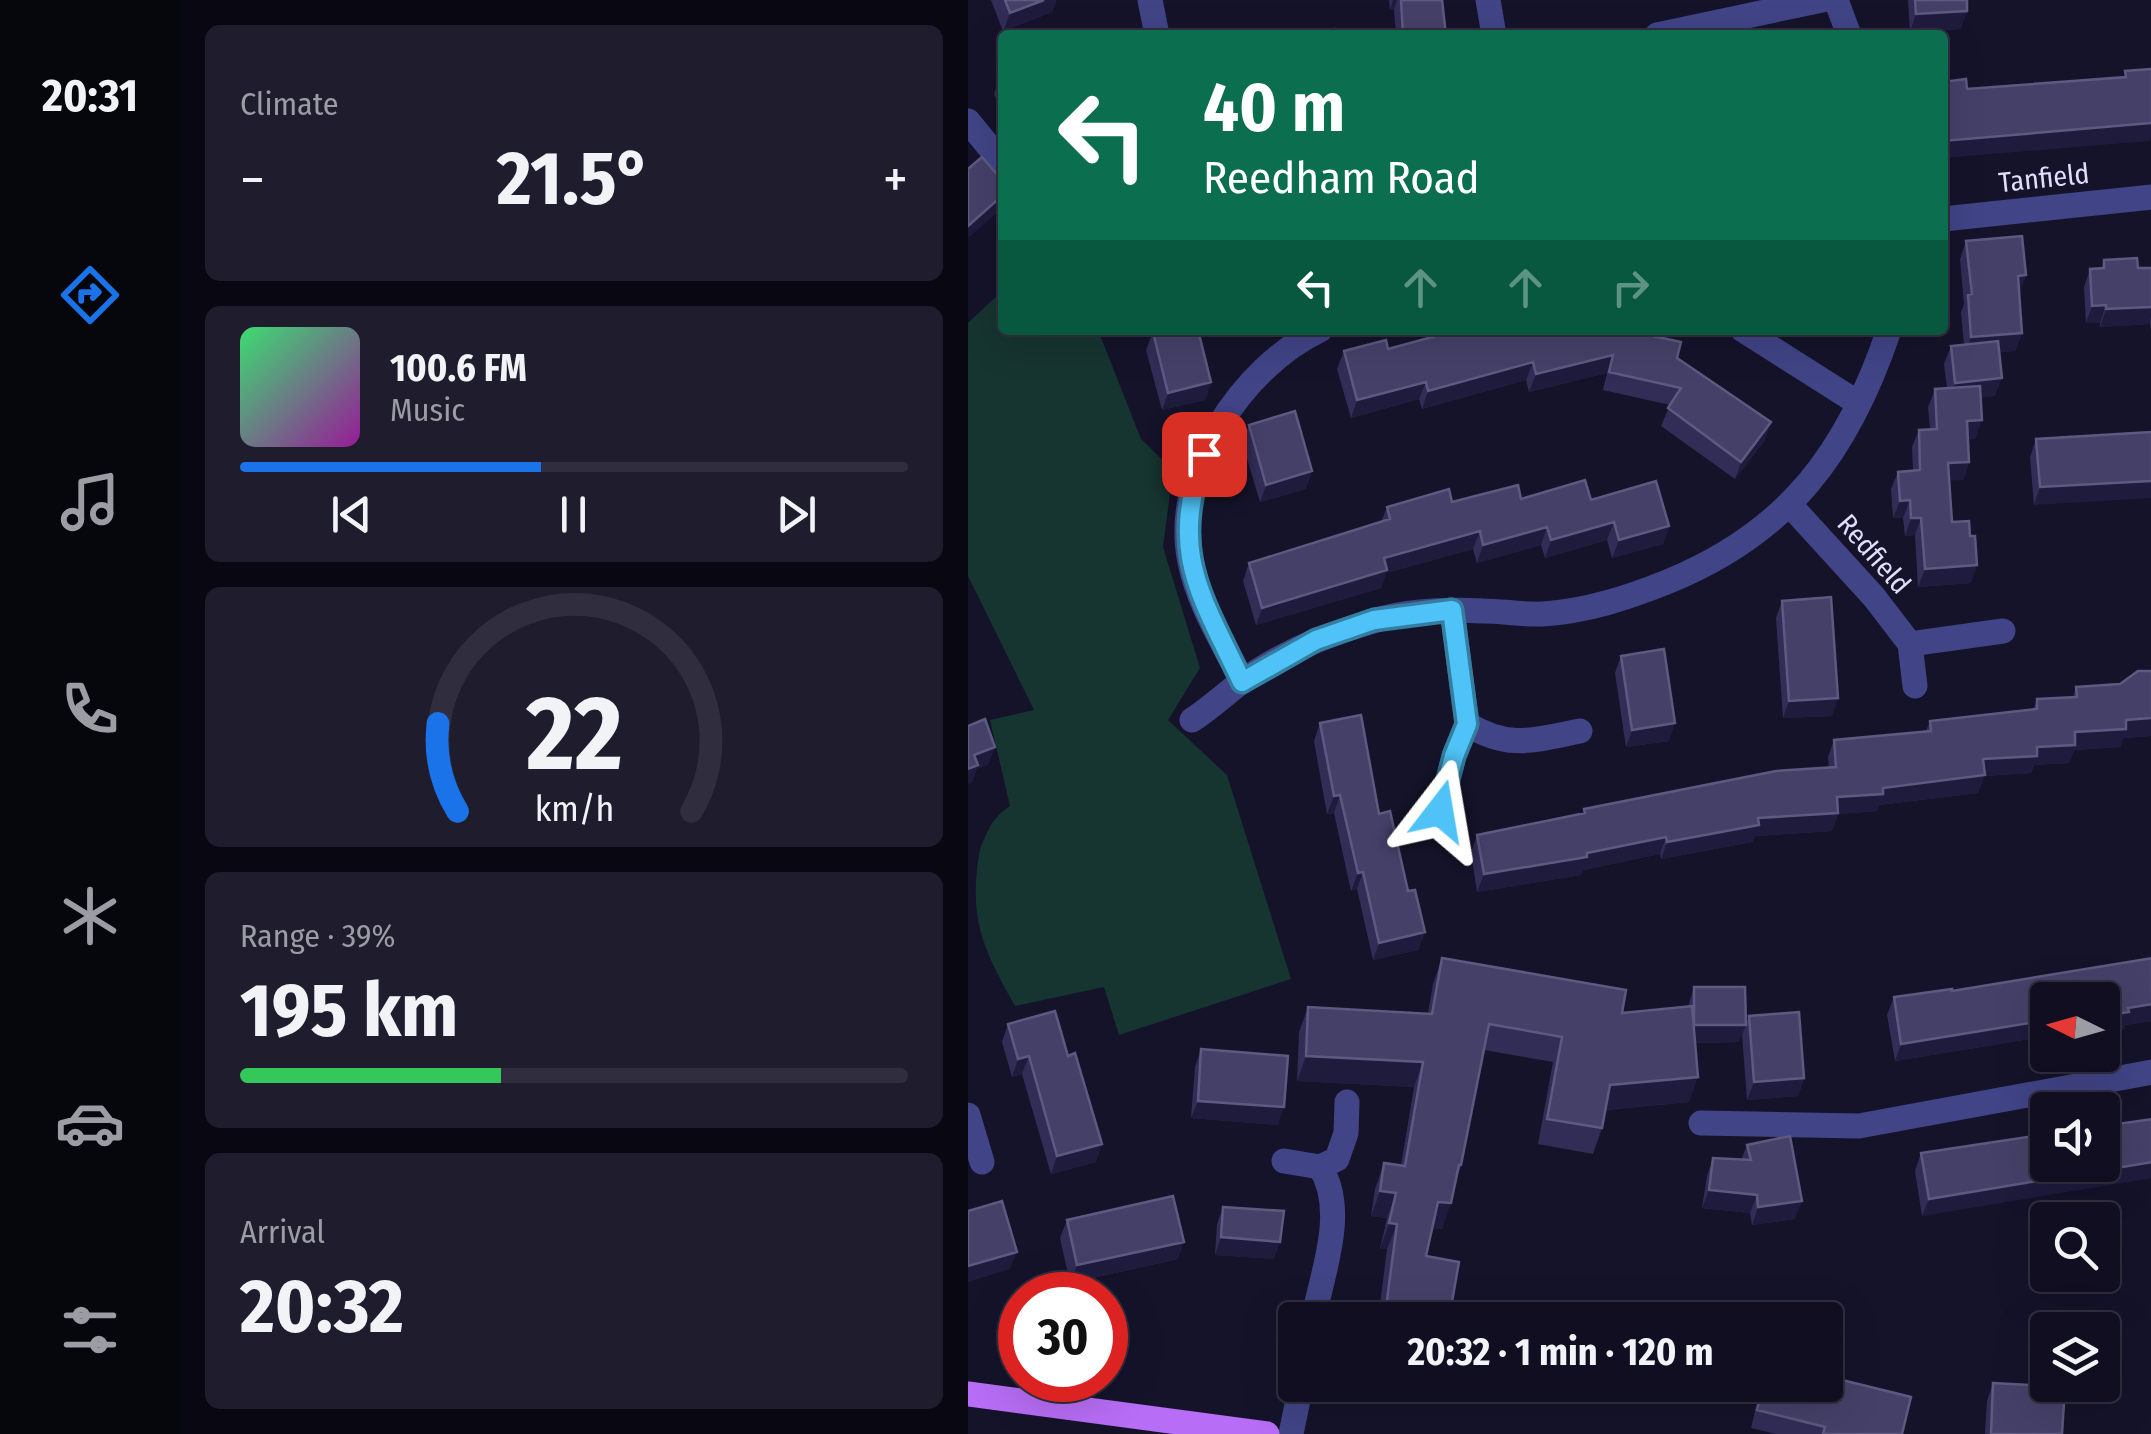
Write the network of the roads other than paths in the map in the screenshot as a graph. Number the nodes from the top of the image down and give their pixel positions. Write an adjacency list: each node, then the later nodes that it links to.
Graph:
1 (1150, 0): 5 (street)
2 (1488, 0): 6 (street)
3 (1822, 0): 7 (street)
4 (1836, 0): 8 (street)
5 (1156, 30)
6 (1493, 30)
7 (1681, 30)
8 (1847, 30)
9 (968, 121): 10 (street)
10 (998, 158)
11 (2152, 197): 12 (street, Tanfield)
12 (1948, 218)
13 (1309, 335): 21 (street)
14 (1751, 335): 16 (street)
15 (1887, 335): 16 (street)
16 (1858, 403): 17 (street)
17 (1791, 506): 18 (street); 20 (street, Redfield)
18 (1452, 610): 21 (street); 24 (street)
19 (2004, 632): 20 (street)
20 (1910, 644): 22 (street, Redfield)
21 (1242, 682): 23 (street)
22 (1916, 686)
23 (1192, 720)
24 (1467, 724): 25 (street); 26 (street)
25 (1580, 732)
26 (1440, 811)
27 (2152, 1072): 30 (street)
28 (1347, 1102): 33 (street)
29 (968, 1115): 32 (street)
30 (1701, 1123)
31 (1284, 1161): 33 (street)
32 (982, 1162)
33 (1320, 1167): 34 (street)
34 (1316, 1302)
35 (968, 1394): 37 (main road)
36 (1297, 1402): 38 (street)
37 (1266, 1434)
38 (1291, 1434)

